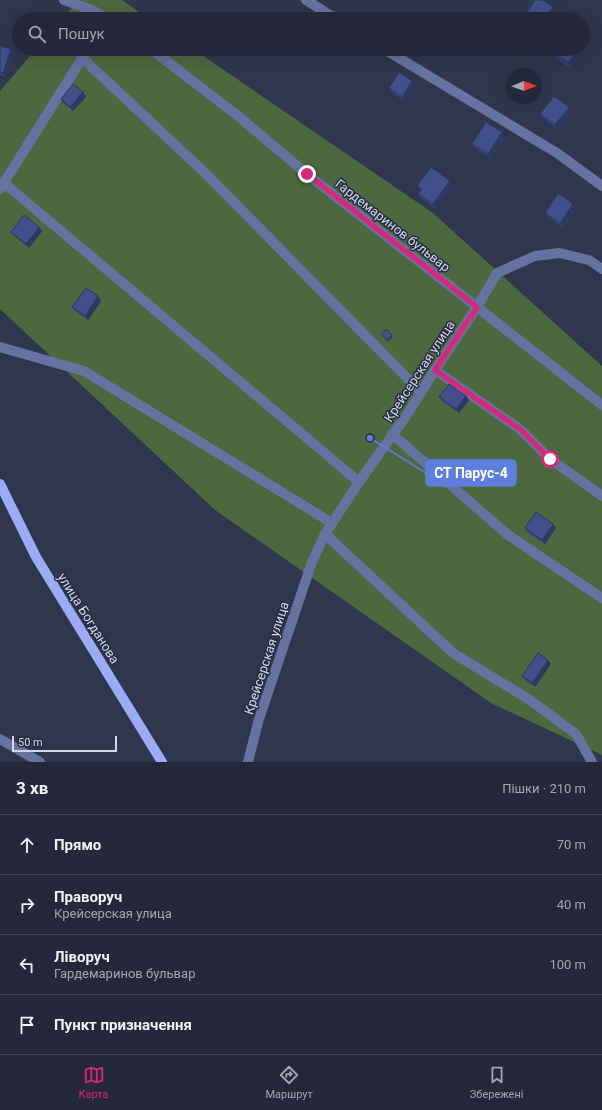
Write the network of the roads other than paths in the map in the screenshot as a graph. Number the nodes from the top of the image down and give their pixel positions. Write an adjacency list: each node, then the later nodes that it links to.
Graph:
1 (64, 0): 3 (street)
2 (306, 0): 4 (street)
3 (96, 12)
4 (325, 12)
5 (159, 56): 11 (street, Гардемаринов бульвар)
6 (396, 56): 9 (street)
7 (82, 58): 8 (street); 14 (street)
8 (2, 186): 17 (street)
9 (602, 186)
10 (602, 268): 11 (street, Крейсерская улица)
11 (477, 307): 13 (street, Крейсерская улица); 15 (street, Гардемаринов бульвар)
12 (0, 347): 20 (street)
13 (435, 370): 14 (street, Крейсерская улица); 19 (street)
14 (421, 392): 16 (street, Крейсерская улица)
15 (602, 405)
16 (392, 434): 17 (street, Крейсерская улица); 22 (street)
17 (359, 482): 20 (street, Крейсерская улица)
18 (0, 484): 25 (main road, улица Богданова)
19 (602, 496)
20 (332, 524): 21 (street, Крейсерская улица)
21 (325, 534): 26 (street, Крейсерская улица); 27 (street)
22 (602, 598)
23 (0, 739): 24 (street)
24 (40, 762)
25 (162, 762)
26 (248, 762)
27 (592, 762)

